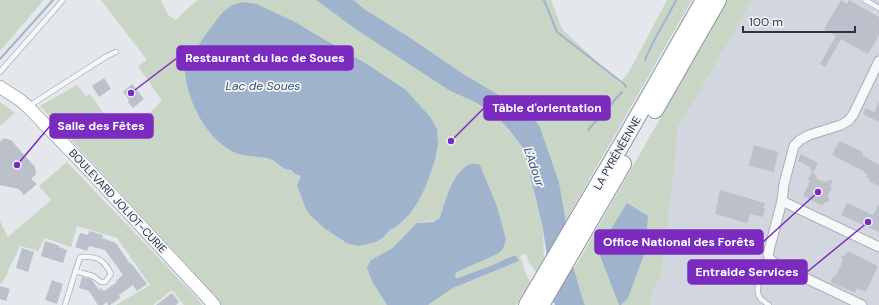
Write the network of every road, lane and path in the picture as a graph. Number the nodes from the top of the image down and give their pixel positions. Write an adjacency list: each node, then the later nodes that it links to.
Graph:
1 (63, 0): 8 (lane)
2 (704, 0): 12 (highway, LA PYRÉNÉENNE)
3 (718, 0): 12 (highway, LA PYRÉNÉENNE)
4 (865, 0): 5 (lane)
5 (879, 8)
6 (116, 52): 10 (lane)
7 (879, 61): 11 (street)
8 (0, 72)
9 (0, 87): 10 (main road, BOULEVARD JOLIOT-CURIE)
10 (28, 107): 18 (main road, BOULEVARD JOLIOT-CURIE)
11 (782, 201): 13 (street); 14 (street)
12 (588, 214): 16 (highway, LA PYRÉNÉENNE)
13 (879, 247)
14 (769, 258): 19 (lane); 20 (street)
15 (75, 272): 15 (lane); 17 (lane)
16 (534, 302)
17 (65, 305)
18 (214, 305)
19 (769, 305)
20 (862, 305)

